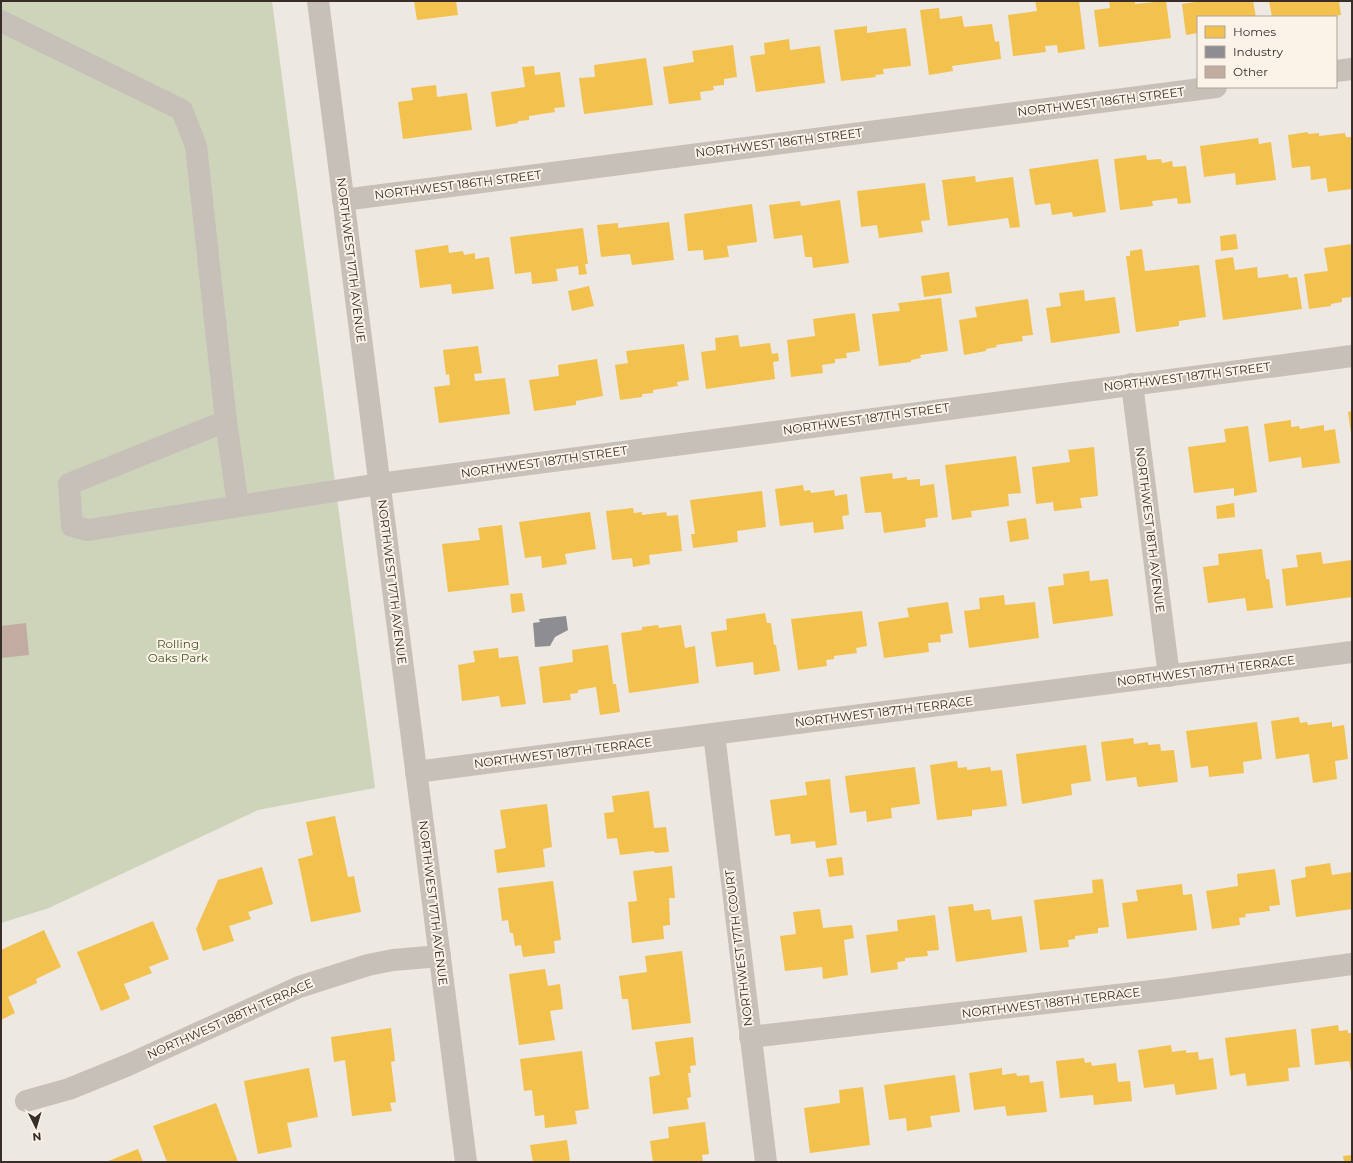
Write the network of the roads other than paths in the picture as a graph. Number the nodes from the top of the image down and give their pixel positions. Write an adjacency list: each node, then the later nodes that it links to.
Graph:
1 (318, 1): 6 (street, NORTHWEST 17TH AVENUE)
2 (1, 21): 9 (street)
3 (1352, 69): 4 (street)
4 (1337, 72)
5 (1208, 88): 6 (street, NORTHWEST 186TH STREET)
6 (343, 200): 10 (street, NORTHWEST 17TH AVENUE)
7 (1352, 356): 8 (street, NORTHWEST 187TH STREET)
8 (1132, 384): 10 (street, NORTHWEST 187TH STREET); 13 (street, NORTHWEST 18TH AVENUE)
9 (226, 421): 11 (street); 11 (street, NORTHWEST 187TH STREET)
10 (379, 484): 11 (street, NORTHWEST 187TH STREET); 15 (street, NORTHWEST 17TH AVENUE)
11 (238, 505)
12 (1352, 652): 13 (street, NORTHWEST 187TH TERRACE)
13 (1169, 676): 14 (street, NORTHWEST 187TH TERRACE)
14 (714, 734): 15 (street, NORTHWEST 187TH TERRACE); 18 (street, NORTHWEST 17TH COURT)
15 (416, 772): 16 (street, NORTHWEST 17TH AVENUE)
16 (440, 956): 19 (street, NORTHWEST 188TH TERRACE); 20 (street, NORTHWEST 17TH AVENUE)
17 (1352, 964): 18 (street, NORTHWEST 188TH TERRACE)
18 (750, 1038): 21 (street, NORTHWEST 17TH COURT)
19 (26, 1101)
20 (466, 1162)
21 (766, 1162)

